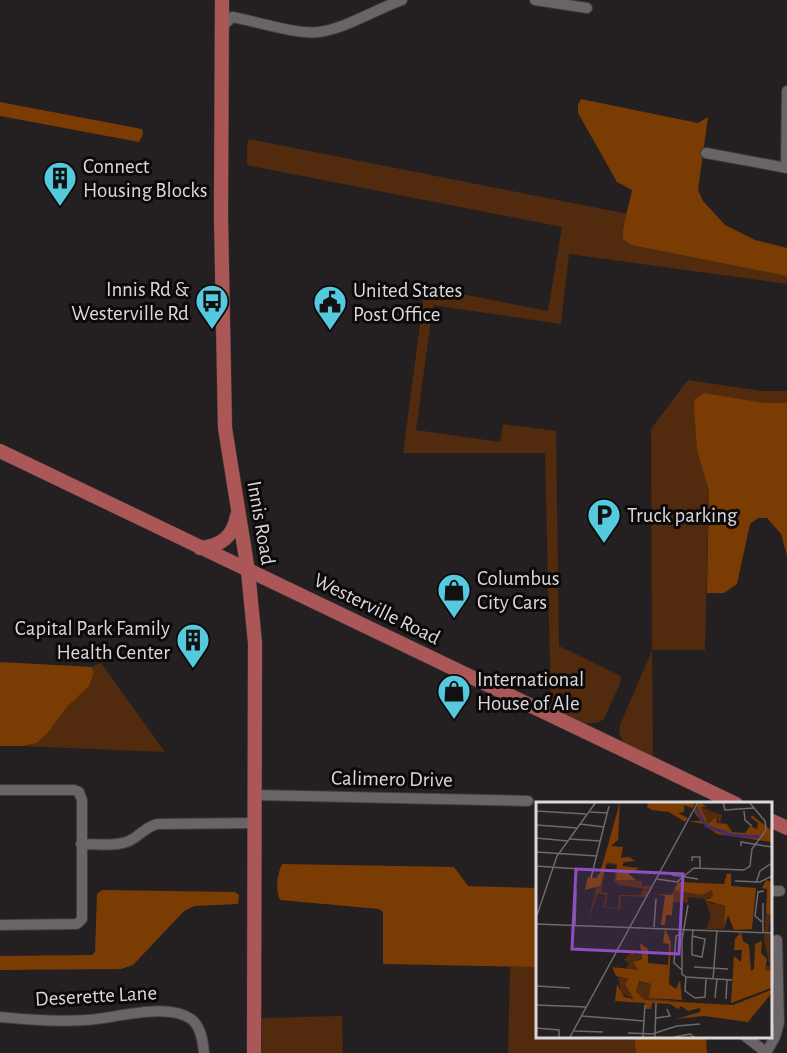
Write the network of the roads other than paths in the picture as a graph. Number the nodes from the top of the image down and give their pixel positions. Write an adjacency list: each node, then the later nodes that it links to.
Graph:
1 (222, 0): 5 (main road, Innis Road)
2 (402, 0): 5 (street)
3 (535, 0): 4 (street)
4 (587, 8)
5 (222, 27): 10 (main road, Innis Road)
6 (787, 91): 8 (street)
7 (706, 153): 8 (street)
8 (787, 168)
9 (0, 451): 11 (main road, Westerville Road)
10 (238, 514): 11 (main road); 12 (main road, Innis Road)
11 (200, 548): 12 (main road, Westerville Road)
12 (248, 571): 14 (main road, Innis Road); 16 (main road, Westerville Road)
13 (0, 790): 20 (street)
14 (256, 795): 15 (street, Calimero Drive); 18 (main road, Innis Road)
15 (528, 801)
16 (728, 802)
17 (772, 820): 19 (main road)
18 (256, 823): 20 (street); 26 (main road, Innis Road)
19 (787, 828)
20 (81, 844): 21 (street)
21 (0, 925)
22 (777, 940): 27 (street)
23 (0, 1017): 25 (street, Deserette Lane)
24 (748, 1038): 27 (street)
25 (204, 1053)
26 (254, 1053)
27 (767, 1053)

